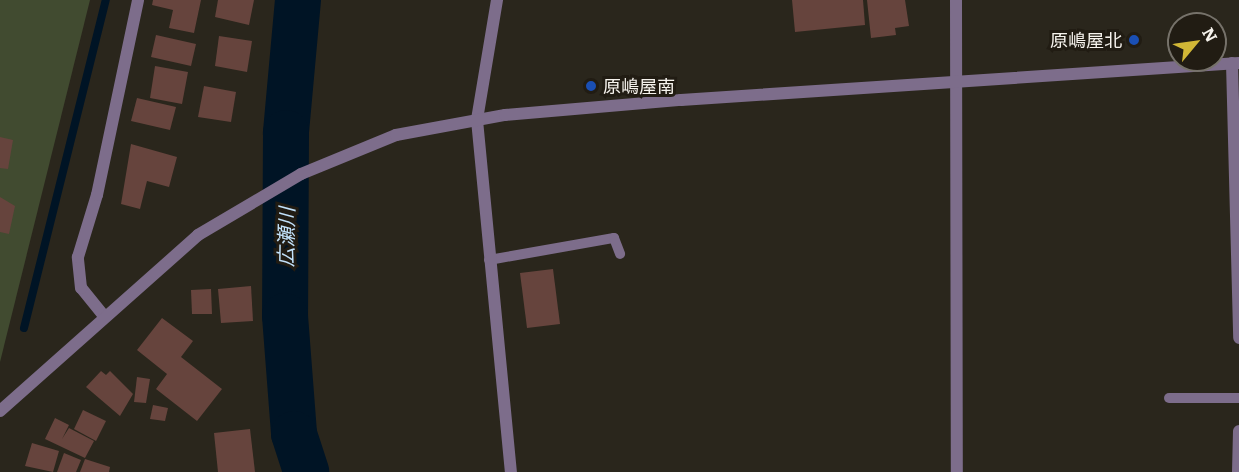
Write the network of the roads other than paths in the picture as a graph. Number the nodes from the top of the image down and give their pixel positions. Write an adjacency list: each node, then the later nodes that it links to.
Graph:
1 (138, 0): 9 (street)
2 (497, 0): 6 (street)
3 (956, 0): 5 (street)
4 (1235, 63): 5 (street); 10 (street)
5 (957, 80): 6 (street); 16 (street)
6 (477, 120): 8 (street); 9 (street)
7 (620, 254): 8 (lane)
8 (489, 260): 15 (street)
9 (104, 316): 13 (street)
10 (1239, 338)
11 (1168, 398): 12 (lane)
12 (1239, 398)
13 (0, 411)
14 (1239, 431): 17 (street)
15 (511, 472)
16 (957, 472)
17 (1238, 472)

